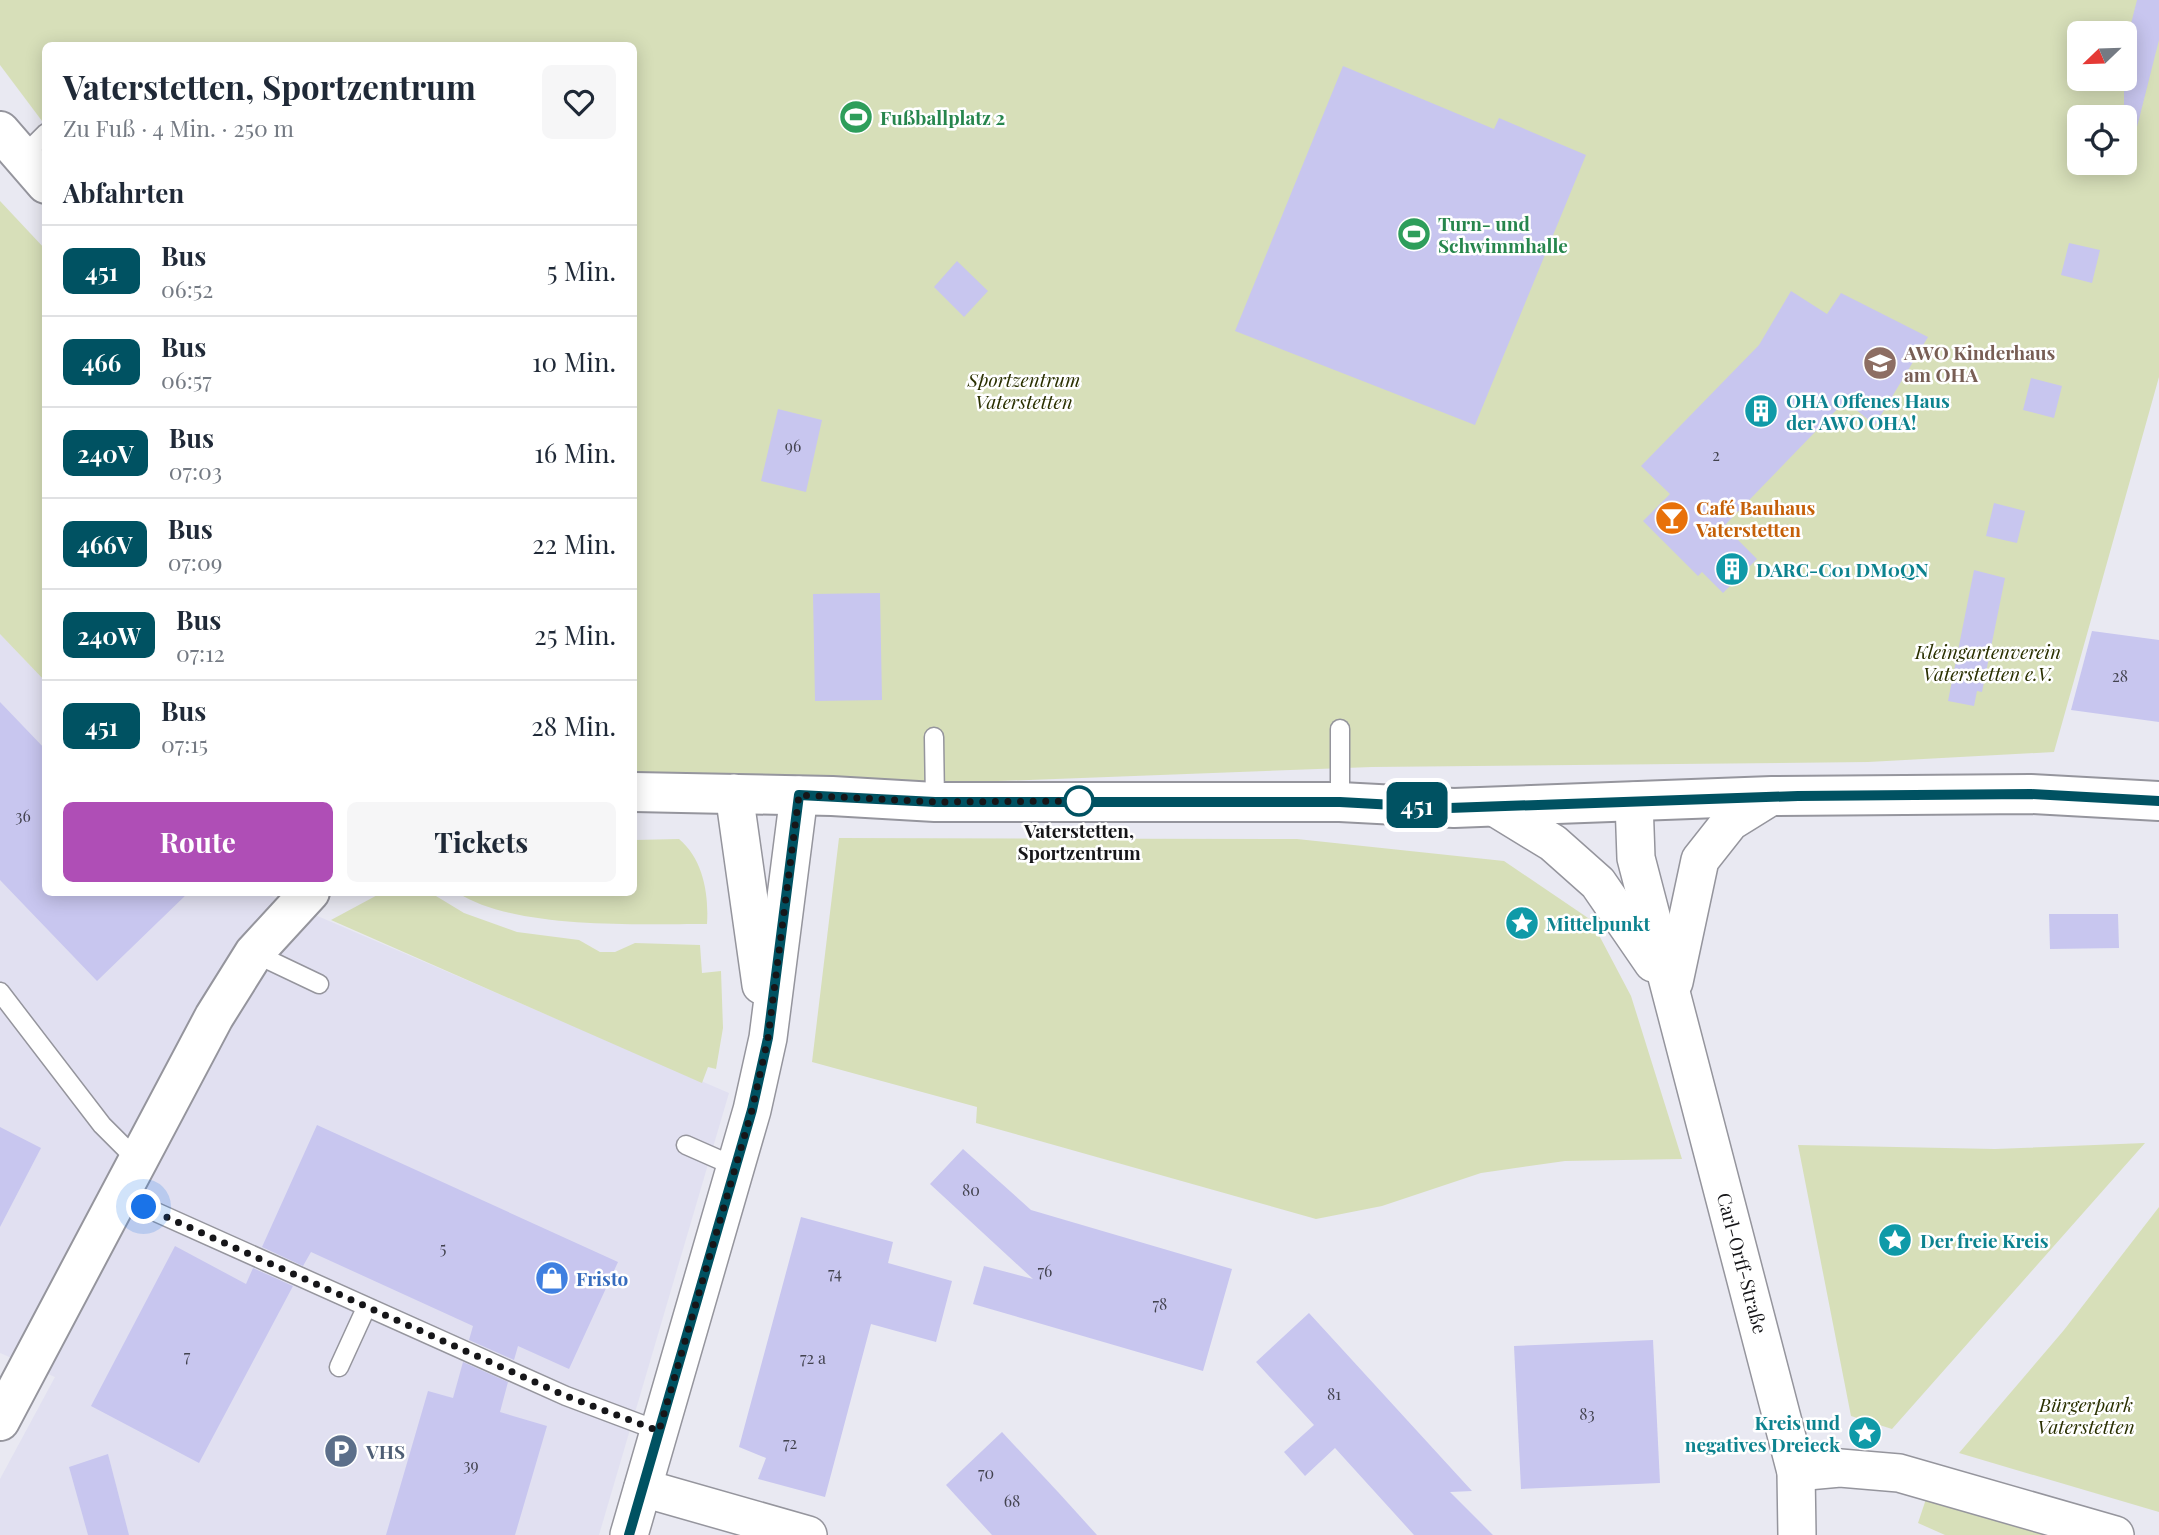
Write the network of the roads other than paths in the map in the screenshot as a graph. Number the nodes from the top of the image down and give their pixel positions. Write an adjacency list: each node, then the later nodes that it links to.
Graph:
1 (1340, 729): 10 (lane)
2 (934, 737): 9 (lane)
3 (637, 792): 4 (street)
4 (734, 793): 5 (street); 17 (street)
5 (799, 795): 9 (street); 17 (street)
6 (1772, 796): 7 (street); 8 (street); 16 (street, Carl-Orff-Straße)
7 (1634, 801): 11 (street); 16 (street, Carl-Orff-Straße)
8 (2159, 801)
9 (935, 802): 10 (street)
10 (1340, 802): 11 (street)
11 (1494, 807): 16 (street, Carl-Orff-Straße)
12 (306, 896): 13 (street)
13 (254, 953): 14 (lane); 19 (street)
14 (319, 984)
15 (0, 992): 19 (lane)
16 (1672, 994): 26 (street, Carl-Orff-Straße)
17 (768, 1038): 20 (street)
18 (686, 1145): 20 (lane)
19 (138, 1161): 21 (street)
20 (736, 1167): 25 (street)
21 (120, 1196): 22 (lane); 24 (street)
22 (366, 1308): 23 (lane); 25 (lane)
23 (339, 1367)
24 (0, 1421)
25 (659, 1431): 27 (street)
26 (1796, 1472): 30 (street, Carl-Orff-Straße); 31 (street)
27 (643, 1488): 28 (street); 29 (street)
28 (629, 1535)
29 (808, 1535)
30 (1797, 1535)
31 (2115, 1535)

